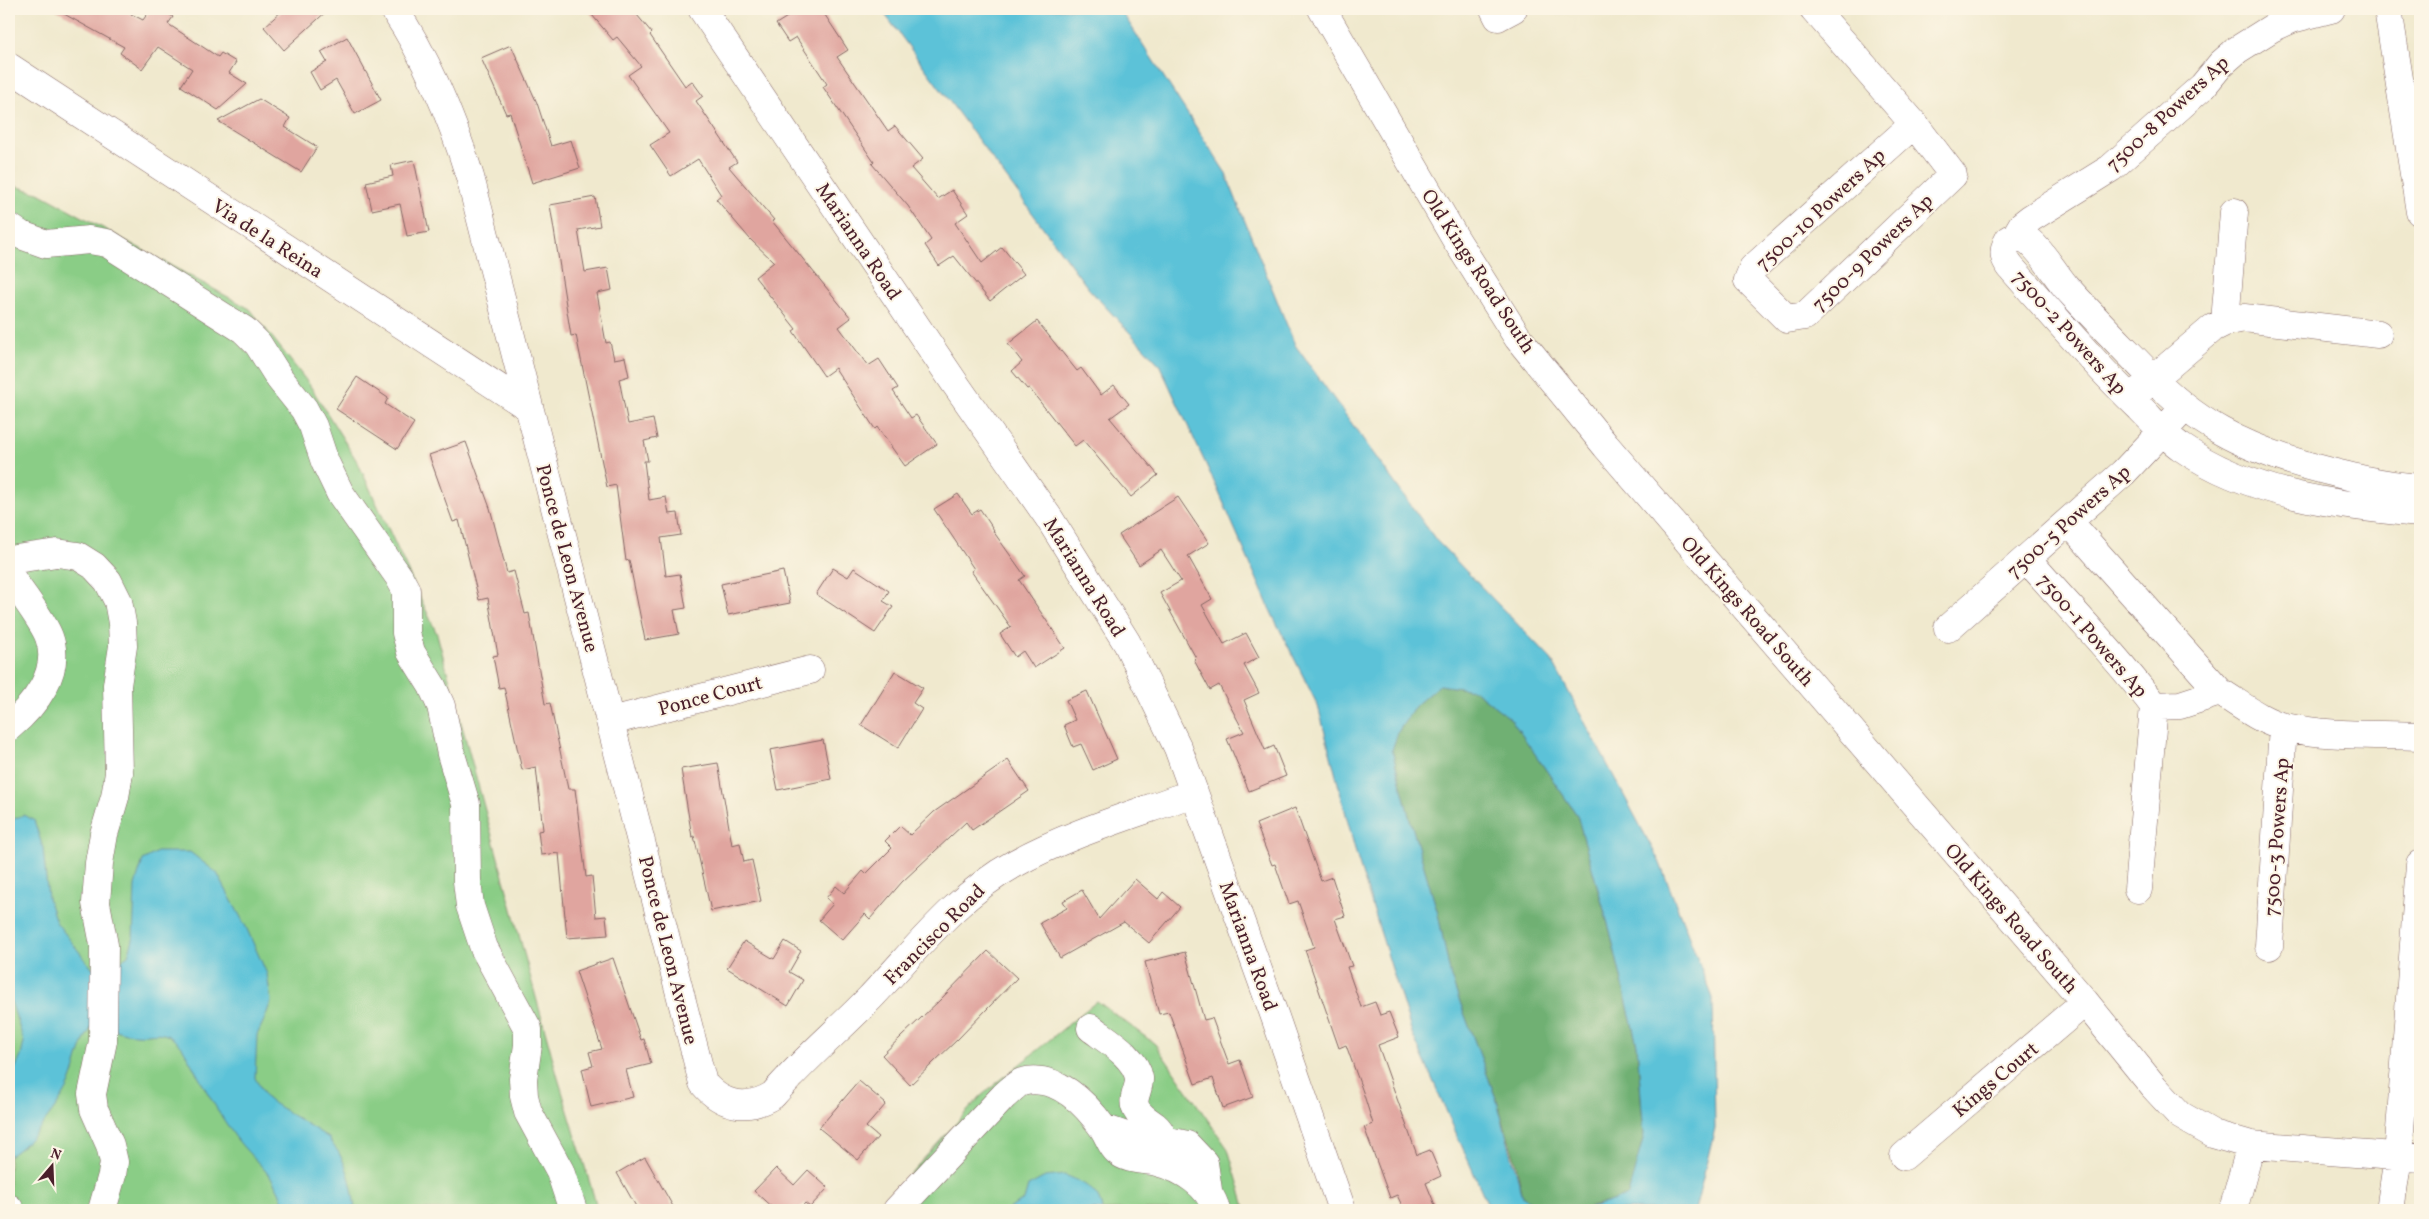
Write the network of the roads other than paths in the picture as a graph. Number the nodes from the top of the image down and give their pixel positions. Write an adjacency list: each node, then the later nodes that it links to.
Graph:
1 (394, 9): 21 (street, Ponce de Leon Avenue)
2 (702, 9): 38 (street, Marianna Road)
3 (1322, 9): 42 (street, Old Kings Road South)
4 (1494, 9): 5 (street)
5 (1513, 9)
6 (2331, 9): 15 (street, 7500-8 Powers Ap)
7 (2389, 9): 10 (street); 13 (street)
8 (1822, 11): 11 (street)
9 (9, 67): 21 (street, Via de la Reina)
10 (2420, 107)
11 (1914, 124): 16 (street, 7500-10 Powers Ap); 16 (street, 7500-9 Powers Ap)
12 (2234, 212): 17 (street)
13 (2420, 212)
14 (9, 227): 52 (street)
15 (2015, 237): 19 (street, 7500-2 Powers Ap); 20 (street, 7500-2 Powers Ap)
16 (1765, 298)
17 (2225, 322): 18 (street); 19 (street)
18 (2378, 334)
19 (2153, 379): 20 (street); 22 (street, 7500-2 Powers Ap)
20 (2130, 398): 23 (street, 7500-2 Powers Ap)
21 (528, 407): 34 (street, Ponce de Leon Avenue)
22 (2185, 408): 23 (street, 7500-5 Powers Ap); 24 (street, 7500-2 Powers Ap)
23 (2163, 430): 25 (street, 7500-2 Powers Ap); 26 (street, 7500-5 Powers Ap)
24 (2420, 488)
25 (2420, 513)
26 (2069, 522): 27 (street, 7500-5 Powers Ap); 32 (street)
27 (2027, 558): 30 (street, 7500-5 Powers Ap); 33 (street, 7500-1 Powers Ap)
28 (9, 560): 51 (street)
29 (9, 574): 35 (street)
30 (1948, 628)
31 (810, 670): 34 (street, Ponce Court)
32 (2220, 692): 33 (street, 7500-1 Powers Ap); 36 (street)
33 (2154, 706): 40 (street)
34 (612, 722): 44 (street, Ponce de Leon Avenue)
35 (9, 727)
36 (2284, 727): 37 (street); 41 (street, 7500-3 Powers Ap)
37 (2420, 736)
38 (1193, 793): 44 (street, Francisco Road); 54 (street, Marianna Road)
39 (2420, 864): 49 (street)
40 (2138, 889)
41 (2269, 946)
42 (2085, 1002): 47 (street, Old Kings Road South); 48 (street, Kings Court)
43 (1091, 1028): 46 (street)
44 (732, 1105)
45 (1103, 1128): 46 (street); 50 (street); 53 (street)
46 (1164, 1140): 50 (street)
47 (2251, 1146): 49 (street, Old Kings Road South); 55 (street)
48 (1904, 1156)
49 (2409, 1157): 56 (street)
50 (1212, 1200)
51 (102, 1210)
52 (573, 1210)
53 (897, 1210)
54 (1342, 1210)
55 (2233, 1210)
56 (2390, 1210)

